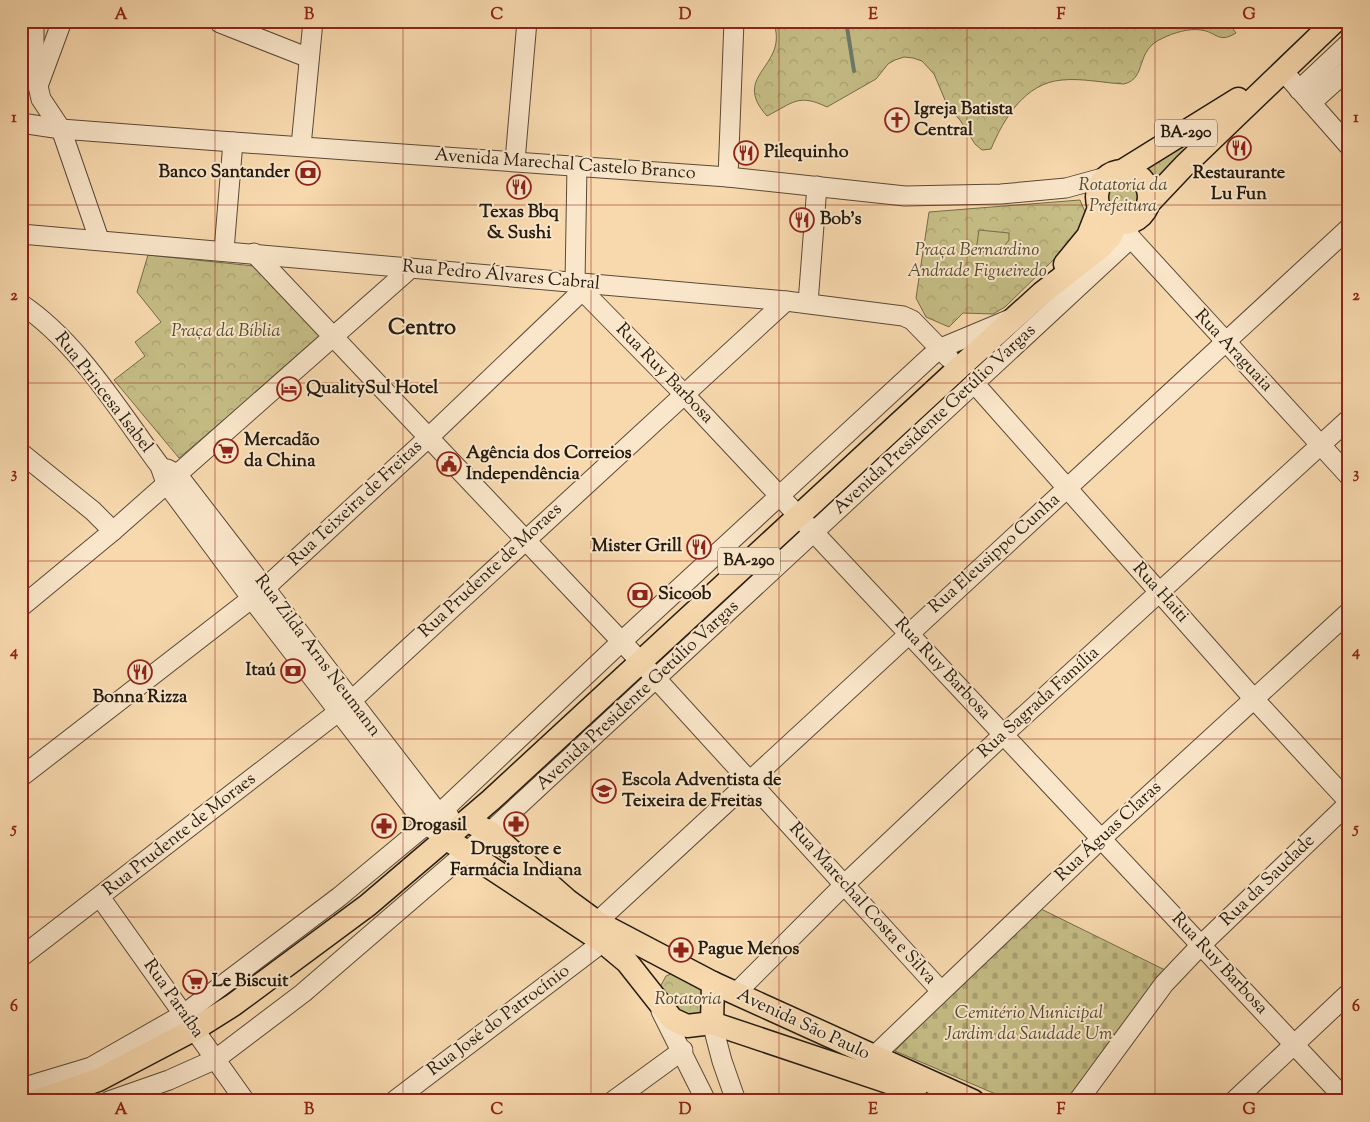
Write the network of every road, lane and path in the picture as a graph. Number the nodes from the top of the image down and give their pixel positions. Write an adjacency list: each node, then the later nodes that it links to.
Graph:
1 (34, 21): 14 (street)
2 (53, 21): 14 (street)
3 (62, 21): 18 (street)
4 (313, 21): 11 (street)
5 (527, 21): 22 (street)
6 (734, 21): 25 (street)
7 (1324, 21): 24 (main road, BA-290)
8 (1335, 21): 13 (main road, BA-290)
9 (220, 23): 11 (street)
10 (1349, 43): 16 (street)
11 (309, 58): 20 (street)
12 (1349, 69): 16 (street)
13 (1283, 71): 16 (street); 27 (main road, BA-290)
14 (34, 75): 15 (street)
15 (21, 92)
16 (1305, 96): 21 (street)
17 (21, 123): 18 (street, Avenida Marechal Castelo Branco)
18 (61, 129): 19 (street, Avenida Marechal Castelo Branco); 32 (street)
19 (233, 142): 20 (street, Avenida Marechal Castelo Branco); 33 (street)
20 (301, 146): 22 (street, Avenida Marechal Castelo Branco)
21 (1349, 146)
22 (515, 161): 23 (street, Avenida Marechal Castelo Branco)
23 (577, 166): 25 (street, Avenida Marechal Castelo Branco); 36 (street)
24 (1114, 174): 26 (street, Avenida Marechal Castelo Branco); 27 (main road); 28 (main road)
25 (728, 177): 26 (street, Avenida Marechal Castelo Branco)
26 (824, 186): 40 (street)
27 (1148, 204): 29 (main road)
28 (1099, 208): 29 (main road); 37 (main road, Avenida Presidente Getúlio Vargas / BA-290)
29 (1124, 228): 37 (main road, Avenida Presidente Getúlio Vargas / BA-290); 43 (street, Rua Araguaia); 45 (street, Avenida Presidente Getúlio Vargas)
30 (1349, 228): 43 (street, Rua Eleusippo Cunha)
31 (21, 234): 32 (street, Rua Pedro Álvares Cabral)
32 (99, 239): 33 (street, Rua Pedro Álvares Cabral)
33 (224, 250): 34 (street, Rua Pedro Álvares Cabral)
34 (254, 253): 35 (street, Rua Pedro Álvares Cabral); 42 (street)
35 (411, 268): 36 (street, Rua Pedro Álvares Cabral); 42 (street)
36 (579, 286): 38 (street, Rua Pedro Álvares Cabral); 47 (street, Rua Ruy Barbosa); 49 (street, Rua Teixeira de Freitas)
37 (1042, 293): 41 (main road, Avenida Presidente Getúlio Vargas / BA-290)
38 (786, 301): 40 (street, Rua Pedro Álvares Cabral); 47 (street, Rua Prudente de Moraes)
39 (21, 304): 53 (street, Rua Princesa Isabel)
40 (814, 304): 44 (street, Rua Pedro Álvares Cabral)
41 (1018, 315): 44 (street, Avenida Presidente Getúlio Vargas); 45 (street); 46 (main road, Avenida Presidente Getúlio Vargas / BA-290)
42 (334, 336): 49 (street); 53 (street)
43 (1225, 343): 50 (street, Rua Araguaia); 54 (street, Rua Eleusippo Cunha)
44 (941, 348): 46 (street, Rua Pedro Álvares Cabral); 55 (street, Avenida Presidente Getúlio Vargas)
45 (1002, 358): 46 (street, Avenida Presidente Getúlio Vargas)
46 (966, 375): 54 (street, Rua Haiti); 56 (main road, Avenida Presidente Getúlio Vargas / BA-290); 58 (street, Avenida Presidente Getúlio Vargas)
47 (684, 394): 55 (street, Rua Ruy Barbosa); 59 (street, Rua Prudente de Moraes)
48 (1349, 419): 50 (street, Rua Sagrada Família)
49 (428, 438): 59 (street); 60 (street, Rua Teixeira de Freitas)
50 (1320, 445): 52 (street, Rua Araguaia); 61 (street, Rua Sagrada Família)
51 (21, 452): 57 (street)
52 (1349, 476)
53 (172, 479): 57 (street); 60 (street, Rua Zilda Arns Neumann)
54 (1067, 489): 61 (street, Rua Haiti); 64 (street, Rua Eleusippo Cunha)
55 (778, 495): 56 (street, Rua Ruy Barbosa); 65 (street, Avenida Presidente Getúlio Vargas)
56 (797, 516): 58 (street, Rua Ruy Barbosa); 66 (main road, Avenida Presidente Getúlio Vargas / BA-290)
57 (113, 531): 62 (street)
58 (813, 533): 64 (street, Rua Ruy Barbosa); 67 (street, Avenida Presidente Getúlio Vargas)
59 (525, 540): 65 (street); 69 (street, Rua Prudente de Moraes)
60 (258, 593): 69 (street, Rua Zilda Arns Neumann); 71 (street, Rua Teixeira de Freitas)
61 (1160, 593): 68 (street, Rua Haiti); 70 (street, Rua Sagrada Família)
62 (21, 607)
63 (1349, 612): 68 (street, Rua Águas Claras)
64 (908, 632): 70 (street, Rua Ruy Barbosa); 72 (street, Rua Eleusippo Cunha)
65 (621, 642): 66 (street, Rua Marechal Costa e Silva); 74 (street, Avenida Presidente Getúlio Vargas)
66 (640, 662): 67 (street, Rua Marechal Costa e Silva); 75 (main road, Avenida Presidente Getúlio Vargas / BA-290)
67 (657, 680): 72 (street, Rua Marechal Costa e Silva); 76 (street, Avenida Presidente Getúlio Vargas)
68 (1254, 699): 73 (street, Rua Haiti); 77 (street, Rua Águas Claras)
69 (345, 706): 74 (street, Rua Zilda Arns Neumann); 81 (street, Rua Prudente de Moraes)
70 (1003, 735): 77 (street, Rua Ruy Barbosa); 80 (street, Rua Sagrada Família)
71 (21, 777)
72 (749, 781): 80 (street, Rua Marechal Costa e Silva); 82 (street, Rua Eleusippo Cunha)
73 (1349, 802): 83 (street, Rua da Saudade)
74 (433, 819): 75 (street); 78 (street, Rua Zilda Arns Neumann); 91 (street, Avenida Presidente Getúlio Vargas)
75 (468, 821): 76 (main road, Avenida São Paulo); 78 (main road, Avenida Presidente Getúlio Vargas / BA-290)
76 (490, 832): 79 (street, Avenida Presidente Getúlio Vargas); 82 (main road, Avenida São Paulo)
77 (1101, 839): 83 (street, Rua Ruy Barbosa); 87 (street, Rua Águas Claras)
78 (447, 840): 79 (main road, Avenida São Paulo); 91 (main road, Avenida Presidente Getúlio Vargas / BA-290)
79 (466, 853): 82 (main road, Avenida São Paulo); 96 (street, Avenida Presidente Getúlio Vargas)
80 (844, 884): 87 (street, Rua Marechal Costa e Silva); 88 (street, Rua Sagrada Família)
81 (100, 897): 84 (street, Rua Prudente de Moraes); 91 (street, Rua Paraíba)
82 (600, 932): 85 (main road, Avenida São Paulo); 90 (main road, Avenida São Paulo); 102 (street, Rua José do Patrocínio)
83 (1201, 945): 93 (street, Rua Ruy Barbosa); 108 (street, Rua da Saudade)
84 (21, 958)
85 (678, 966): 86 (main road, Avenida São Paulo); 90 (main road)
86 (713, 983): 88 (main road, Avenida São Paulo); 92 (main road)
87 (942, 991): 95 (street, Rua Águas Claras)
88 (736, 993): 95 (main road, Avenida São Paulo)
89 (1349, 993): 93 (street)
90 (656, 1001): 92 (main road, Avenida São Paulo); 94 (street)
91 (189, 1022): 96 (street, Rua Paraíba); 97 (street, Avenida Presidente Getúlio Vargas); 99 (main road, Avenida Presidente Getúlio Vargas / BA-290)
92 (712, 1024): 98 (main road, Avenida São Paulo); 105 (street)
93 (1294, 1044): 109 (street); 110 (street, Rua Ruy Barbosa)
94 (683, 1050): 103 (street); 104 (street)
95 (873, 1057): 107 (main road, Avenida São Paulo)
96 (216, 1059): 100 (street, Avenida Presidente Getúlio Vargas); 101 (street, Rua Paraíba)
97 (21, 1088)
98 (900, 1093): 106 (main road, Avenida São Paulo)
99 (37, 1101)
100 (109, 1101)
101 (245, 1101)
102 (394, 1101)
103 (613, 1101)
104 (706, 1101)
105 (736, 1101)
106 (937, 1101)
107 (973, 1101)
108 (1078, 1101)
109 (1234, 1101)
110 (1347, 1101)

